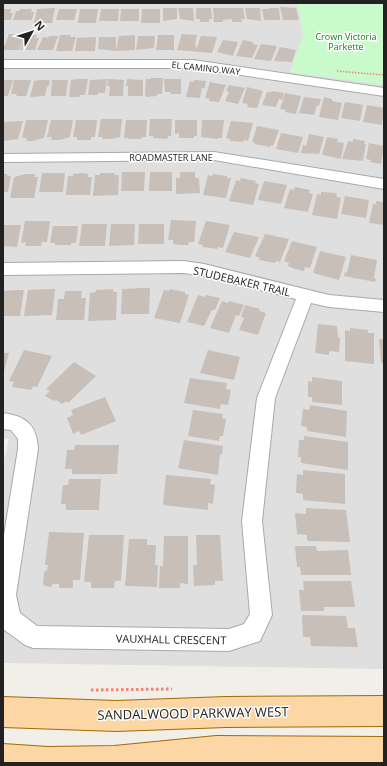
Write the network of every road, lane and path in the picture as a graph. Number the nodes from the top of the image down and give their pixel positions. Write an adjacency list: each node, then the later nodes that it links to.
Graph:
1 (3, 64): 4 (street, EL CAMINO WAY)
2 (333, 73): 3 (path)
3 (384, 75)
4 (384, 92)
5 (3, 158): 6 (street, ROADMASTER LANE)
6 (384, 184)
7 (3, 269): 8 (street, STUDEBAKER TRAIL)
8 (304, 296): 9 (street, STUDEBAKER TRAIL); 10 (street, VAUXHALL CRESCENT)
9 (384, 306)
10 (3, 422)
11 (384, 711): 12 (main road, SANDALWOOD PARKWAY WEST)
12 (3, 712)
13 (384, 752): 14 (main road)
14 (3, 759)

